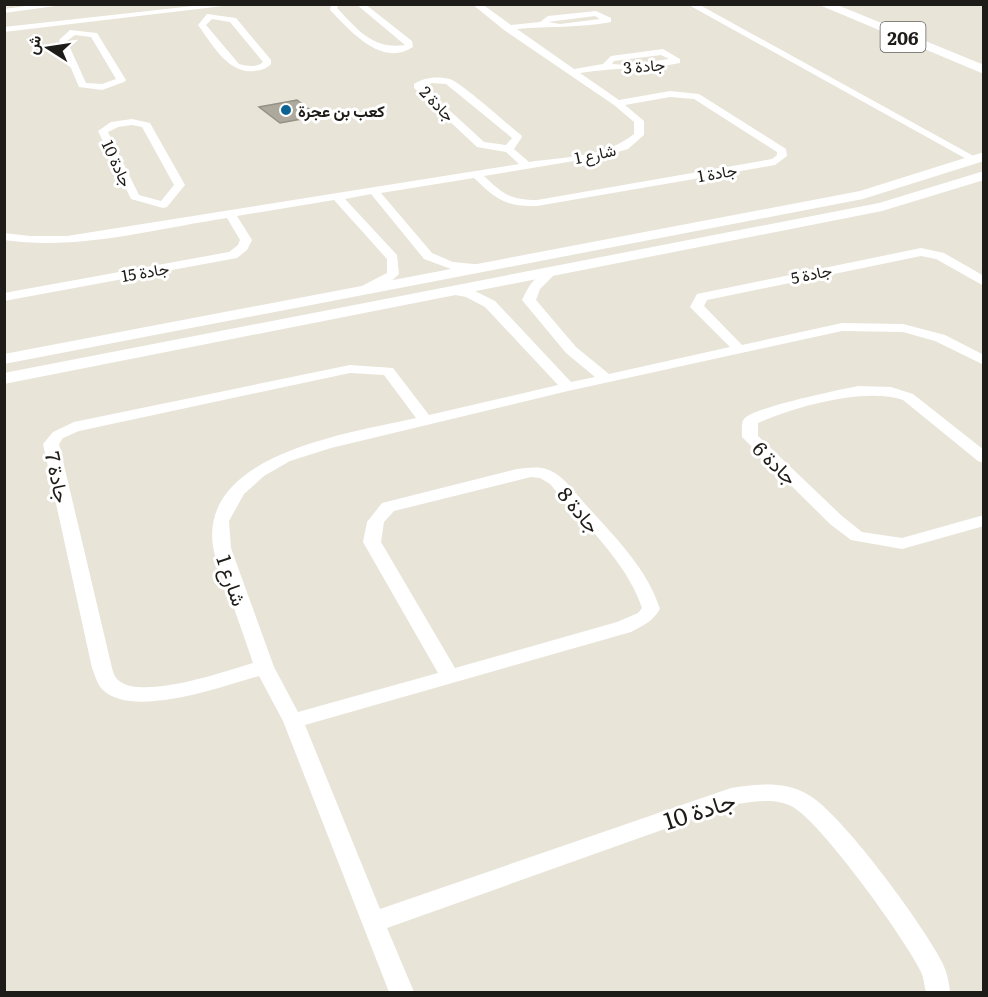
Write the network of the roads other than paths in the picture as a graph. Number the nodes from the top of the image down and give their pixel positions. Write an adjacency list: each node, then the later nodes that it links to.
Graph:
1 (66, 4): 10 (street)
2 (138, 4): 12 (street)
3 (236, 4): 11 (street)
4 (335, 4): 5 (street)
5 (360, 4)
6 (476, 4): 15 (street, شارع 1)
7 (692, 4): 23 (street)
8 (852, 4): 17 (main road, 206)
9 (828, 6): 19 (main road, 206)
10 (4, 11)
11 (210, 12): 11 (street); 12 (street)
12 (144, 15): 14 (street)
13 (542, 24): 13 (street); 15 (street)
14 (73, 27): 14 (street); 16 (street)
15 (507, 28): 20 (street, شارع 1)
16 (4, 30)
17 (984, 58)
18 (606, 66): 18 (street, جادة 3); 20 (street, جادة 3)
19 (984, 70)
20 (571, 72): 21 (street, شارع 1)
21 (617, 103): 24 (street, شارع 1); 25 (street, جادة 1)
22 (509, 149): 22 (street, جادة 2); 24 (street)
23 (979, 158): 31 (street)
24 (526, 165): 25 (street, شارع 1)
25 (476, 174): 27 (street, شارع 1)
26 (984, 175): 34 (street)
27 (372, 189): 28 (street, شارع 1); 37 (street)
28 (336, 196): 30 (street, شارع 1); 40 (street)
29 (163, 205): 29 (street, جادة 10); 32 (street)
30 (230, 213): 32 (street, شارع 1); 42 (street, جادة 15)
31 (734, 219): 33 (street); 34 (street)
32 (169, 223): 35 (street, شارع 1)
33 (675, 230): 36 (street); 37 (street)
34 (750, 232): 36 (street)
35 (4, 236)
36 (692, 243): 38 (street)
37 (480, 268): 40 (street)
38 (549, 274): 41 (street); 50 (street)
39 (984, 282): 45 (street, جادة 5)
40 (360, 290): 43 (street)
41 (455, 291): 46 (street); 52 (street)
42 (4, 297)
43 (130, 334): 44 (street); 46 (street)
44 (69, 346): 47 (street); 49 (street)
45 (740, 350): 48 (street, شارع 1); 50 (street, شارع 1)
46 (139, 353): 49 (street)
47 (4, 359)
48 (984, 361)
49 (81, 364): 51 (street)
50 (605, 378): 52 (street, شارع 1)
51 (4, 379)
52 (568, 387): 53 (street, شارع 1)
53 (426, 422): 56 (street, شارع 1); 56 (street, جادة 7)
54 (984, 458): 55 (street, جادة 6)
55 (984, 520)
56 (264, 667): 58 (street, شارع 1)
57 (451, 678): 57 (street, جادة 8); 58 (street, جادة 8)
58 (293, 722): 59 (street, شارع 1)
59 (374, 922): 60 (street, شارع 1); 61 (street, جادة 10)
60 (401, 993)
61 (938, 993)

